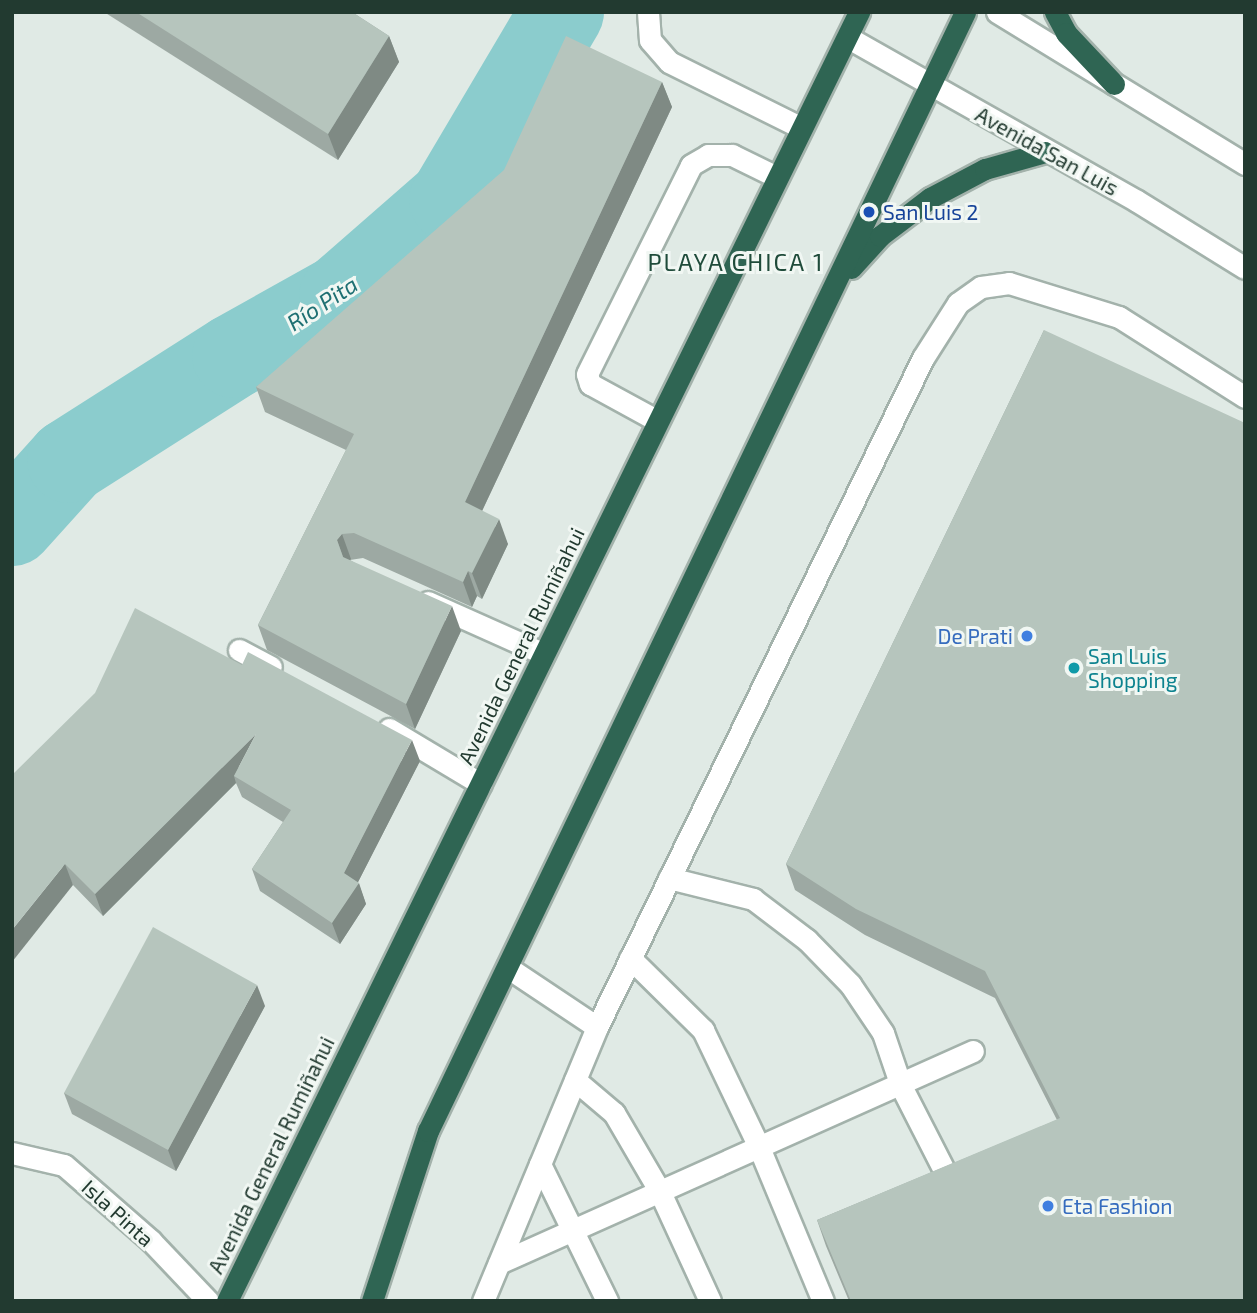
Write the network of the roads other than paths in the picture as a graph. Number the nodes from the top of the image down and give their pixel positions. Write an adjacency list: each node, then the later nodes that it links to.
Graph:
1 (648, 12): 9 (main road)
2 (859, 12): 6 (highway, Avenida General Rumiñahui)
3 (965, 12): 8 (highway)
4 (997, 12): 7 (main road)
5 (1055, 12): 7 (highway)
6 (847, 37): 8 (main road, Avenida San Luis); 9 (highway, Avenida General Rumiñahui)
7 (1114, 84): 11 (main road)
8 (930, 86): 10 (main road, Avenida San Luis); 14 (highway)
9 (802, 128): 12 (highway, Avenida General Rumiñahui)
10 (1045, 152): 13 (main road, Avenida San Luis); 14 (highway)
11 (1245, 163)
12 (777, 177): 16 (highway, Avenida General Rumiñahui); 16 (main road)
13 (1245, 268)
14 (838, 283): 25 (highway)
15 (1245, 397): 23 (main road)
16 (659, 421): 19 (highway, Avenida General Rumiñahui)
17 (407, 592): 19 (main road)
18 (239, 650): 20 (main road)
19 (544, 654): 22 (highway, Avenida General Rumiñahui)
20 (286, 675)
21 (367, 718): 22 (main road)
22 (481, 784): 38 (highway, Avenida General Rumiñahui)
23 (669, 878): 24 (main road); 29 (main road)
24 (630, 958): 26 (main road); 30 (main road)
25 (507, 967): 26 (main road); 39 (highway)
26 (597, 1027): 28 (main road)
27 (973, 1051): 29 (main road)
28 (575, 1080): 32 (main road); 34 (main road)
29 (901, 1086): 30 (main road); 33 (main road)
30 (758, 1145): 34 (main road); 43 (main road)
31 (12, 1153): 37 (main road, Isla Pinta)
32 (540, 1164): 35 (main road); 36 (main road)
33 (949, 1180)
34 (659, 1190): 35 (main road); 42 (main road)
35 (575, 1228): 36 (main road); 41 (main road)
36 (499, 1263): 40 (main road)
37 (208, 1301)
38 (227, 1301)
39 (372, 1301)
40 (483, 1301)
41 (607, 1301)
42 (710, 1301)
43 (823, 1301)

